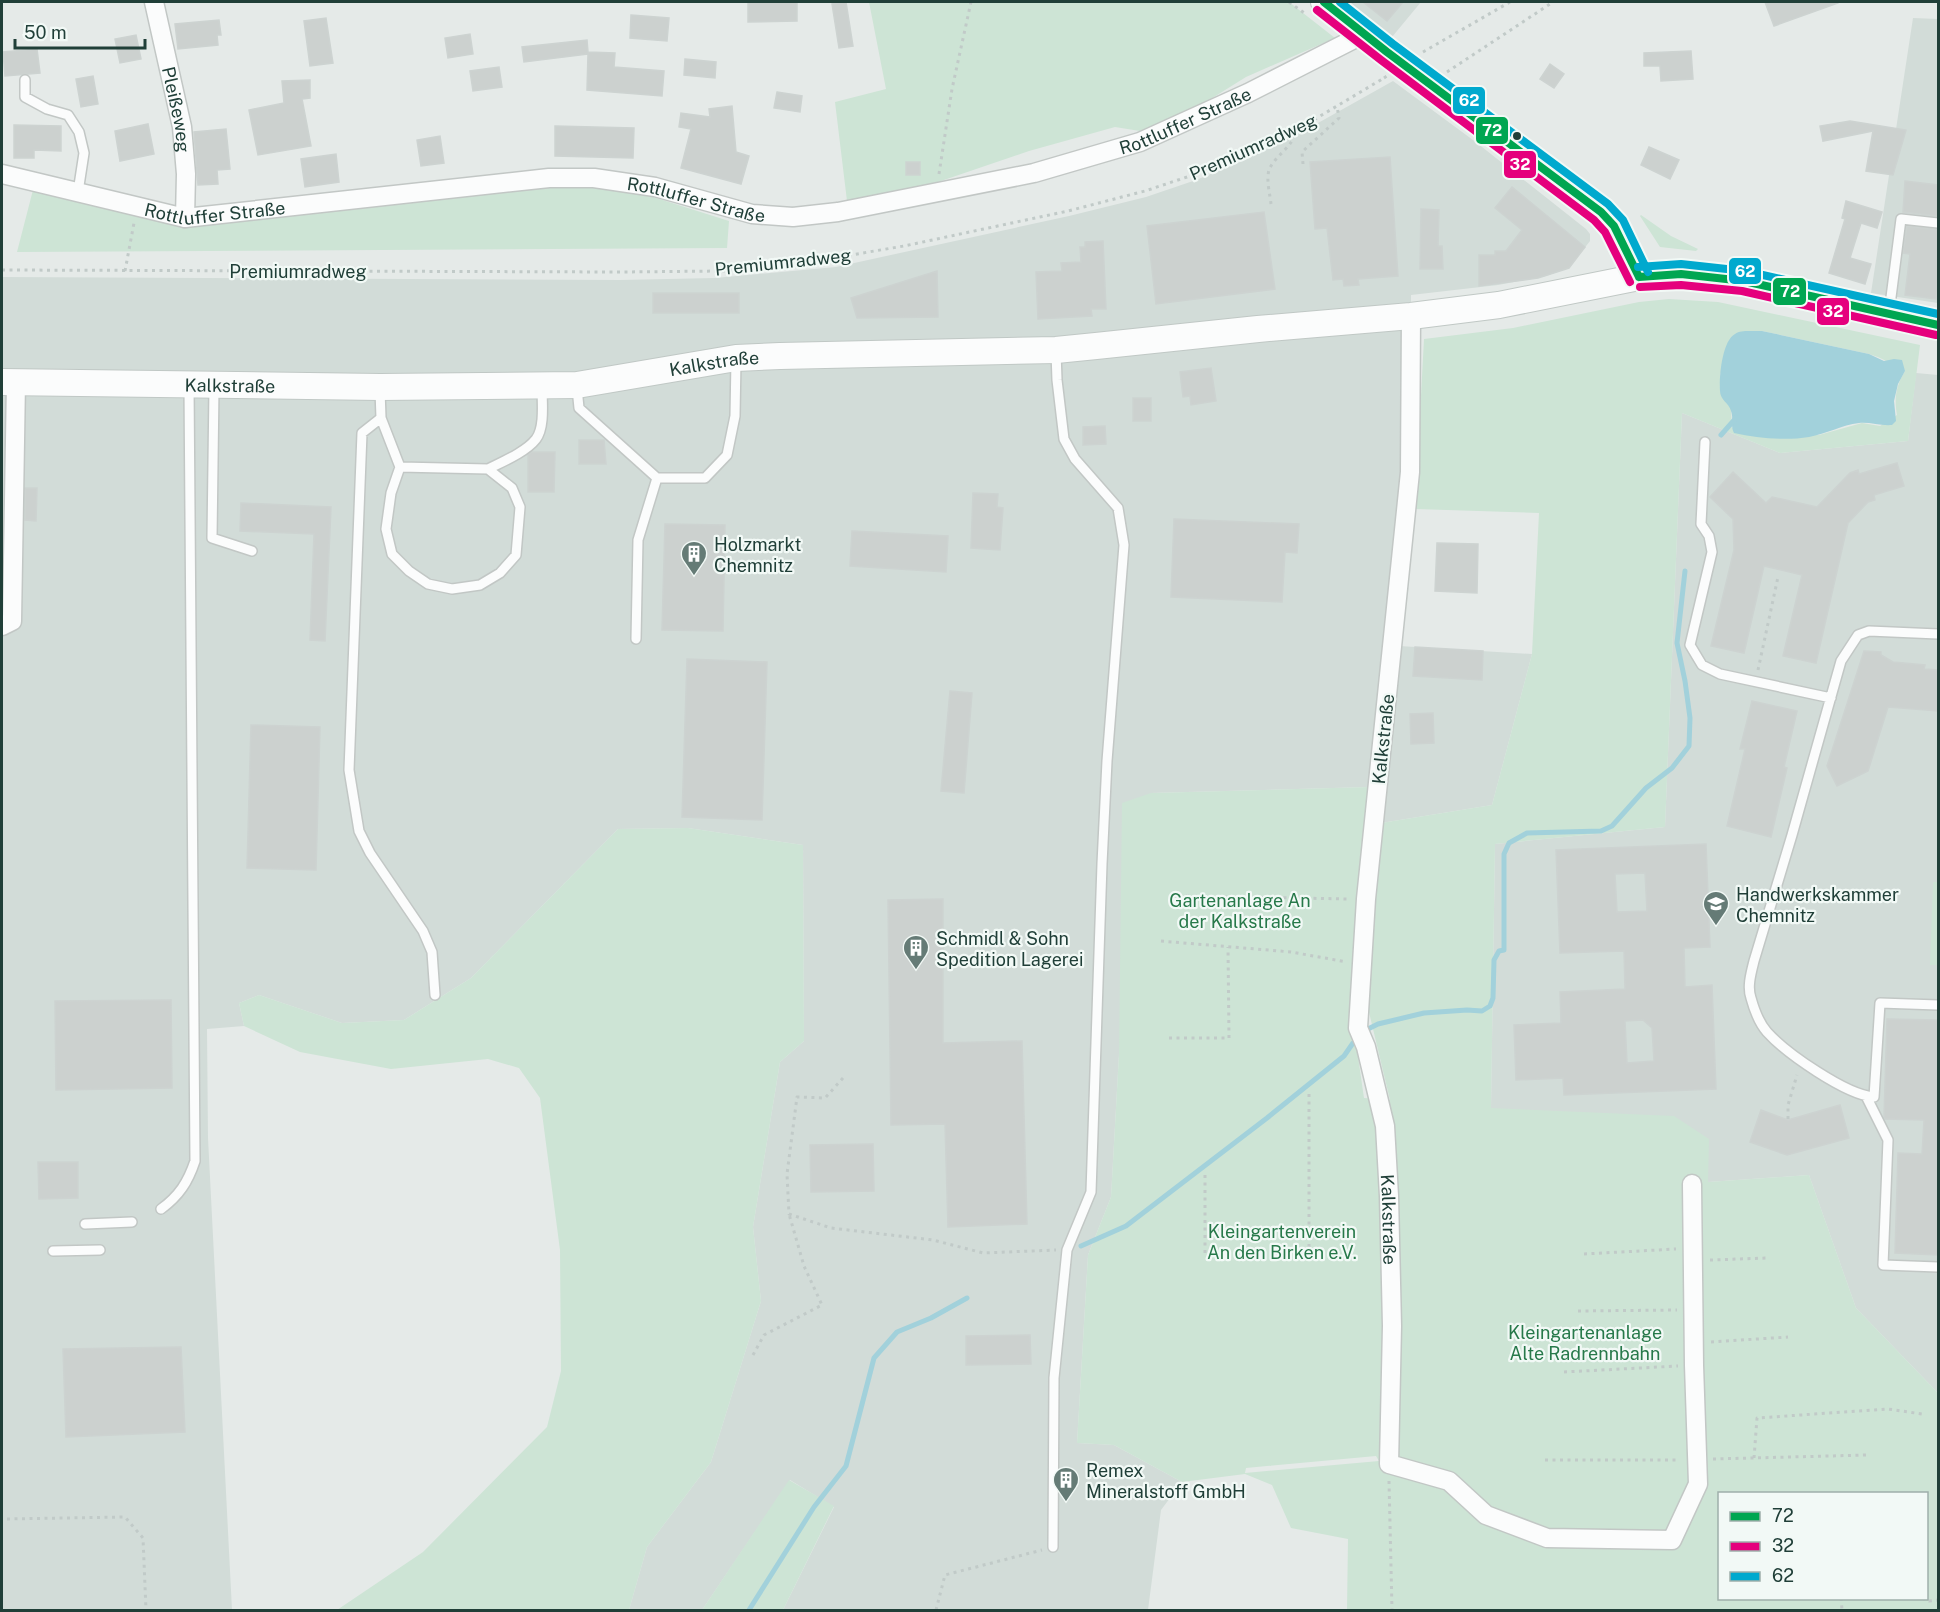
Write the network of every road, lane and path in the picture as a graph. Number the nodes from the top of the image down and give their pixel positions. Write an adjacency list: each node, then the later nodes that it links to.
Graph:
1 (154, 2): 18 (street, Pleißeweg)
2 (971, 2): 15 (path)
3 (1324, 2): 6 (main road)
4 (1510, 2): 7 (path, Premiumradweg)
5 (1553, 2): 9 (path)
6 (1364, 34): 7 (main road); 15 (street, Rottluffer Straße)
7 (1402, 66): 9 (main road); 10 (path, Premiumradweg)
8 (25, 80): 14 (lane)
9 (1430, 84): 22 (main road)
10 (1337, 106): 11 (path, Premiumradweg); 12 (path)
11 (1295, 131): 16 (path); 21 (path, Premiumradweg)
12 (1303, 164)
13 (2, 174): 14 (street, Rottluffer Straße)
14 (78, 192): 17 (street, Rottluffer Straße)
15 (936, 193): 18 (street, Rottluffer Straße)
16 (1271, 204)
17 (139, 207): 18 (street, Rottluffer Straße); 21 (path)
18 (184, 218)
19 (1938, 223): 23 (lane)
20 (2, 270): 21 (path, Premiumradweg)
21 (125, 271)
22 (1639, 277): 23 (main road, Kalkstraße); 24 (main road, Kalkstraße)
23 (1889, 314): 25 (main road, Kalkstraße)
24 (1411, 316): 26 (main road, Kalkstraße); 46 (street, Kalkstraße)
25 (1938, 325)
26 (1056, 350): 27 (main road, Kalkstraße); 65 (lane)
27 (736, 358): 30 (main road, Kalkstraße); 37 (lane)
28 (9, 382): 29 (main road, Kalkstraße); 40 (street, Kalkstraße)
29 (202, 385): 32 (main road, Kalkstraße); 38 (lane); 60 (lane)
30 (577, 385): 31 (main road, Kalkstraße); 37 (lane)
31 (542, 386): 32 (main road, Kalkstraße); 36 (lane)
32 (380, 387): 33 (lane)
33 (381, 418): 35 (lane); 50 (lane)
34 (1705, 442): 43 (lane)
35 (400, 467): 36 (lane); 36 (lane)
36 (488, 469)
37 (657, 478): 42 (lane)
38 (252, 550)
39 (1778, 578): 43 (path)
40 (2, 626)
41 (1938, 634): 44 (lane)
42 (636, 639)
43 (1755, 682): 44 (lane)
44 (1831, 698): 53 (lane)
45 (1186, 896): 46 (path)
46 (1366, 900): 49 (street, Kalkstraße)
47 (1161, 941): 48 (path)
48 (1228, 947): 49 (path); 52 (path)
49 (1362, 965): 85 (street, Kalkstraße)
50 (435, 995)
51 (1938, 1005): 56 (lane)
52 (1169, 1038)
53 (1806, 1063): 56 (lane); 57 (path)
54 (843, 1078): 61 (path)
55 (1309, 1094): 71 (path)
56 (1866, 1096): 72 (lane)
57 (1788, 1119)
58 (1205, 1175): 69 (path)
59 (1692, 1184): 68 (street)
60 (161, 1209)
61 (789, 1214): 65 (path); 77 (path)
62 (132, 1222): 63 (lane)
63 (85, 1224)
64 (100, 1250): 66 (lane)
65 (1067, 1250): 87 (lane)
66 (53, 1251)
67 (1584, 1254): 68 (path)
68 (1693, 1255): 70 (path); 73 (street)
69 (1205, 1256)
70 (1768, 1258)
71 (1309, 1260)
72 (1938, 1267)
73 (1694, 1309): 74 (path); 76 (street)
74 (1578, 1311)
75 (1788, 1337): 76 (path)
76 (1694, 1343): 78 (street)
77 (753, 1355)
78 (1694, 1365): 79 (path); 84 (street)
79 (1564, 1372)
80 (1922, 1414): 82 (path)
81 (1868, 1455): 82 (path)
82 (1754, 1458): 84 (path)
83 (1545, 1460): 84 (path)
84 (1698, 1460): 85 (street)
85 (1389, 1464): 90 (path)
86 (7, 1519): 88 (path)
87 (1053, 1547): 89 (path)
88 (146, 1611)
89 (936, 1611)
90 (1392, 1611)

